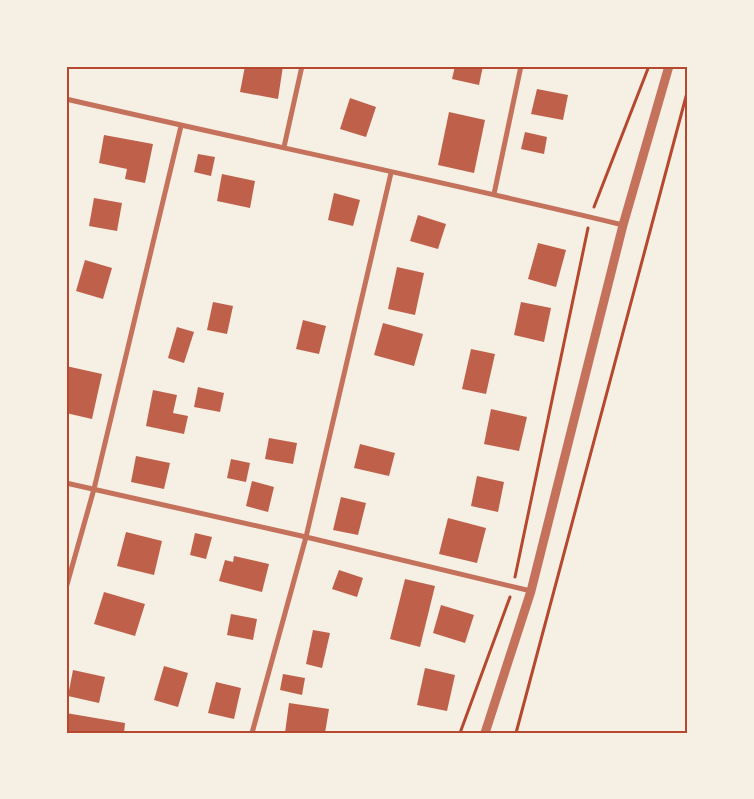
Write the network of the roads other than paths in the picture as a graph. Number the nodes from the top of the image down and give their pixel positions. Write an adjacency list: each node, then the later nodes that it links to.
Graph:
1 (302, 66): 6 (street)
2 (521, 66): 8 (street)
3 (669, 66): 9 (street)
4 (66, 100): 5 (street)
5 (181, 126): 6 (street); 11 (street)
6 (284, 147): 7 (street)
7 (391, 173): 8 (street); 12 (street)
8 (494, 194): 9 (street)
9 (623, 225): 14 (street)
10 (66, 483): 11 (street)
11 (94, 489): 12 (street); 13 (street)
12 (306, 537): 14 (street); 15 (street)
13 (66, 588)
14 (531, 591): 16 (street)
15 (252, 733)
16 (485, 733)

